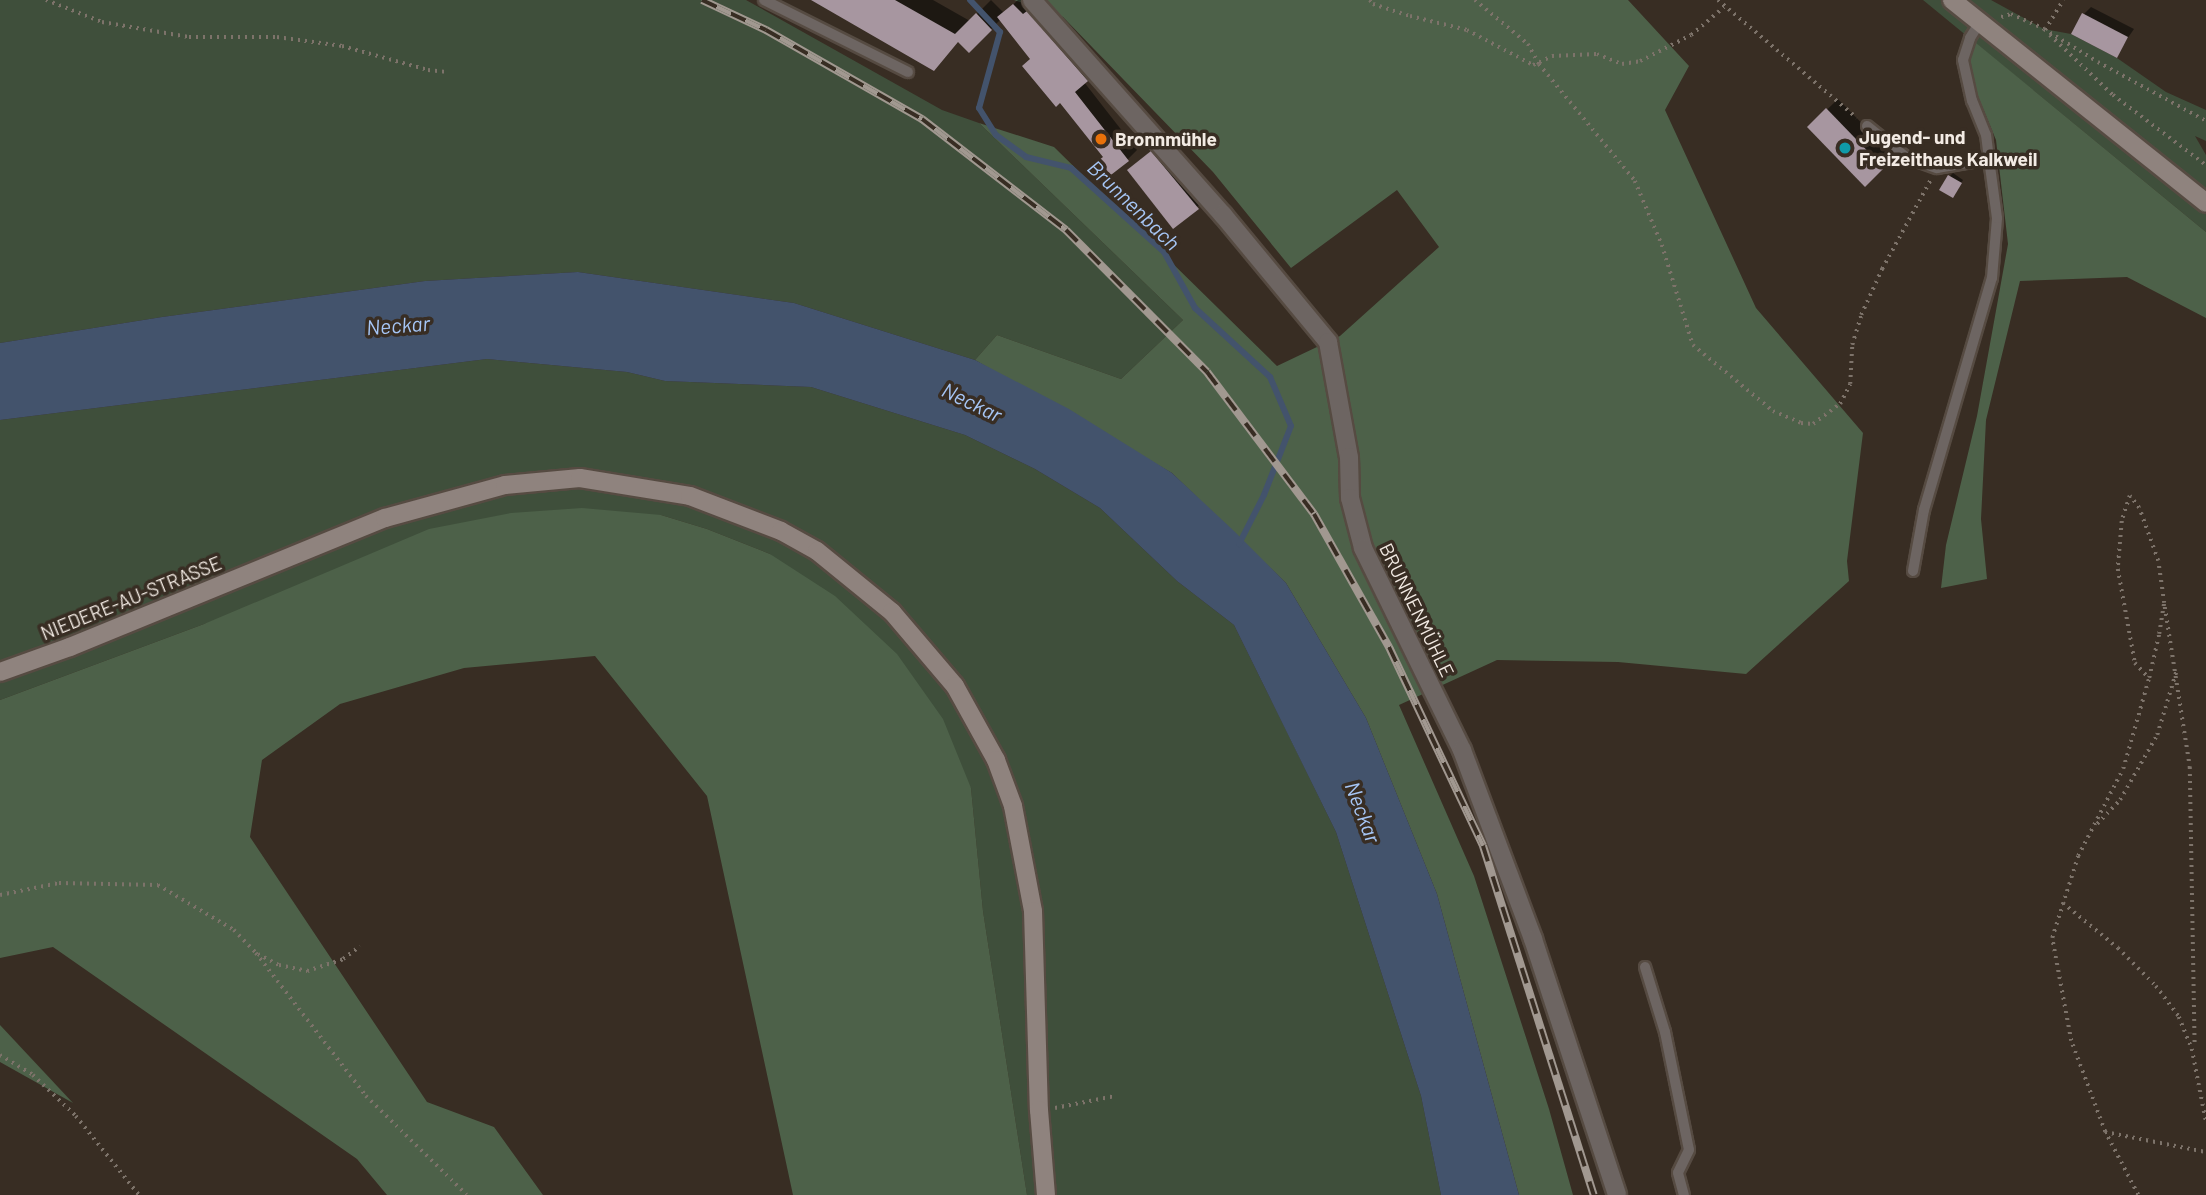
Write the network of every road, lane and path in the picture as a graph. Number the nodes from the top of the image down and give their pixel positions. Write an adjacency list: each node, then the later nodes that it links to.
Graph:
1 (46, 0): 13 (path)
2 (764, 0): 14 (lane)
3 (1032, 0): 42 (street, BRUNNENMÜHLE)
4 (1370, 0): 12 (path)
5 (1475, 0): 12 (path)
6 (1718, 0): 9 (path)
7 (1952, 0): 10 (main road)
8 (2063, 0): 11 (path)
9 (1724, 7): 12 (path); 16 (path)
10 (1980, 22): 11 (path); 17 (lane); 20 (main road)
11 (2044, 29): 15 (path); 18 (path)
12 (1539, 64): 19 (path)
13 (446, 72)
14 (908, 72)
15 (2206, 121)
16 (1867, 126): 19 (lane)
17 (1989, 159): 19 (lane); 21 (lane)
18 (2206, 164)
19 (1937, 168)
20 (2206, 203)
21 (1913, 571)
22 (2164, 603): 23 (path); 25 (path); 25 (path)
23 (2177, 670): 26 (path); 32 (path)
24 (0, 672): 35 (main road, NIEDERE-AU-STRASSE)
25 (2149, 678): 26 (path)
26 (2092, 829): 28 (path)
27 (0, 895): 30 (path)
28 (2063, 903): 36 (path); 37 (path)
29 (360, 946): 30 (path)
30 (256, 953): 40 (path)
31 (1646, 967): 43 (lane)
32 (2196, 1044)
33 (0, 1055): 39 (path)
34 (1115, 1096): 35 (path)
35 (1039, 1110): 41 (main road, NIEDERE-AU-STRASSE)
36 (2206, 1121)
37 (2105, 1132): 38 (path); 44 (path)
38 (2206, 1152)
39 (139, 1195)
40 (467, 1195)
41 (1046, 1195)
42 (1617, 1195)
43 (1684, 1195)
44 (2138, 1195)

